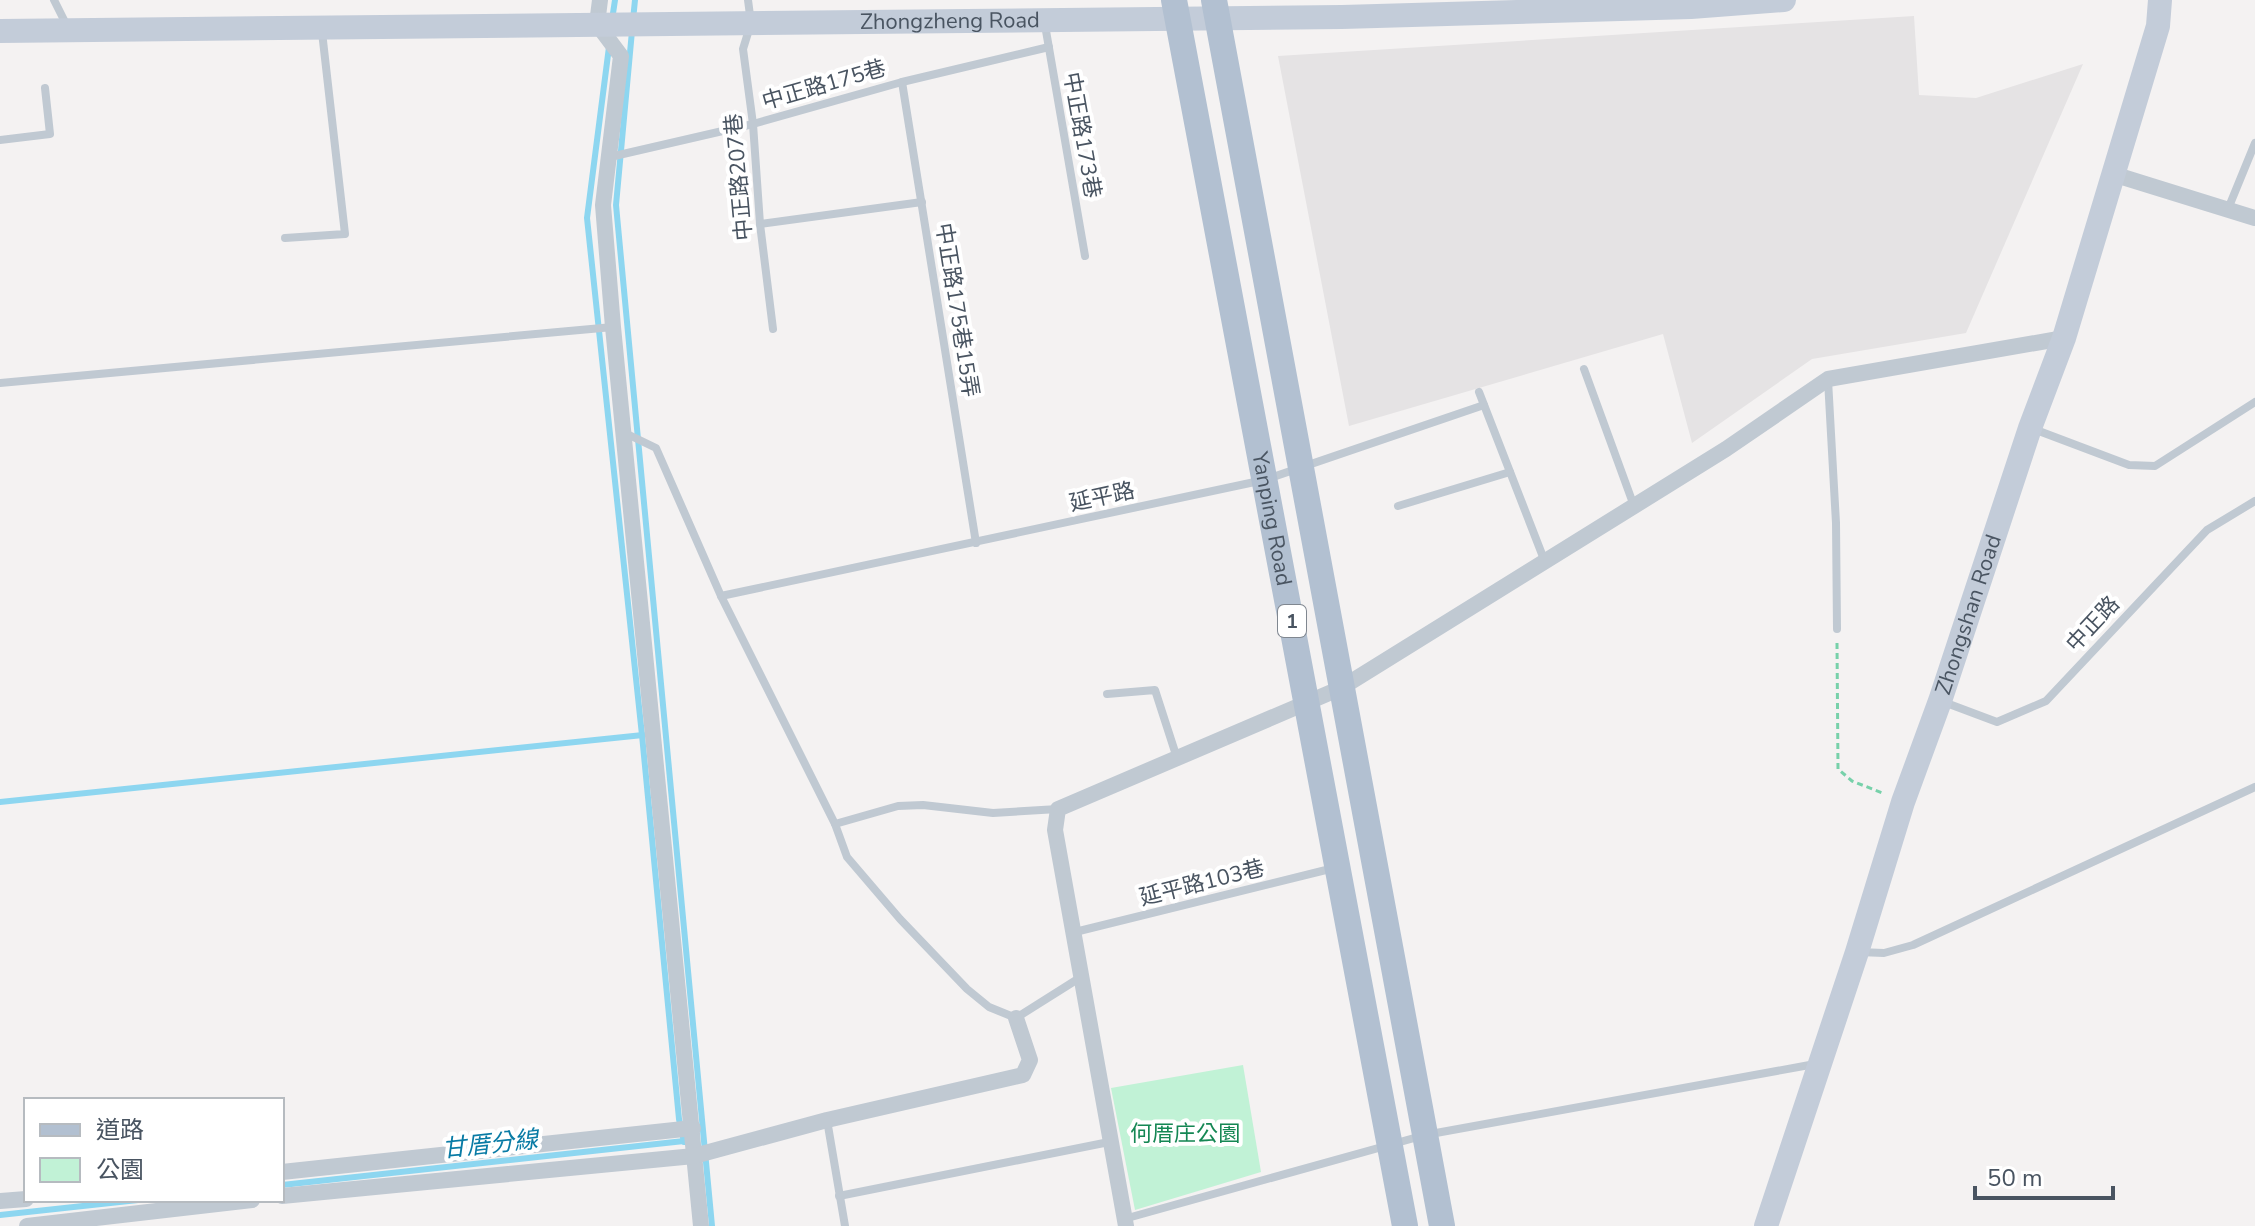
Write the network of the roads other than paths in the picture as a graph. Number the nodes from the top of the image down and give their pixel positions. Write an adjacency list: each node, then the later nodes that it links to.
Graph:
1 (54, 0): 11 (lane)
2 (1782, 0): 4 (street, Zhongzheng Road)
3 (2160, 0): 20 (street, Zhongshan Road)
4 (1690, 3): 6 (street, Zhongzheng Road)
5 (1176, 8): 6 (street, Zhongzheng Road); 9 (street, Zhongzheng Road); 40 (main road, Yanping Road / 1)
6 (1215, 9): 38 (main road, Yanping Road / 1)
7 (749, 11): 8 (street, Zhongzheng Road); 9 (street, Zhongzheng Road); 16 (lane, 中正路207巷)
8 (598, 12): 10 (street, Zhongzheng Road); 19 (street)
9 (1044, 20): 13 (lane, 中正路173巷)
10 (321, 27): 11 (street, Zhongzheng Road); 25 (lane)
11 (69, 30): 12 (street, Zhongzheng Road)
12 (0, 31)
13 (1049, 47): 14 (lane, 中正路175巷); 26 (lane, 中正路173巷)
14 (902, 82): 16 (lane, 中正路175巷); 21 (lane, 中正路175巷15弄)
15 (45, 88): 17 (lane)
16 (753, 124): 19 (lane, 中正路175巷); 24 (lane, 中正路207巷)
17 (0, 140)
18 (2255, 143): 22 (lane)
19 (609, 157): 27 (street)
20 (2116, 175): 22 (street); 29 (street, Zhongshan Road)
21 (922, 202): 24 (lane); 44 (lane, 中正路175巷15弄)
22 (2227, 211): 23 (street)
23 (2255, 218)
24 (760, 224): 28 (lane, 中正路207巷)
25 (285, 238)
26 (1085, 256)
27 (613, 327): 32 (lane); 37 (street)
28 (773, 329)
29 (2064, 338): 31 (street); 36 (street, Zhongshan Road)
30 (1584, 369): 43 (lane)
31 (1828, 379): 43 (street); 47 (lane)
32 (0, 383)
33 (1479, 392): 35 (lane)
34 (2255, 402): 36 (lane)
35 (1484, 405): 38 (lane, 延平路); 39 (lane)
36 (2030, 428): 50 (street, Zhongshan Road)
37 (623, 433): 46 (lane); 63 (street)
38 (1302, 466): 40 (lane, 延平路); 48 (main road, Yanping Road / 1)
39 (1510, 472): 42 (lane); 45 (lane)
40 (1264, 480): 44 (lane, 延平路); 51 (main road, Yanping Road / 1)
41 (2255, 501): 50 (lane, 中正路)
42 (1398, 506)
43 (1634, 506): 45 (street)
44 (976, 543): 46 (lane, 延平路)
45 (1545, 562): 48 (street)
46 (721, 596): 55 (lane)
47 (1837, 629)
48 (1341, 688): 51 (street); 64 (main road, Yanping Road / 1)
49 (1107, 694): 52 (lane)
50 (1940, 701): 58 (street, Zhongshan Road)
51 (1308, 703): 52 (street); 56 (main road, Yanping Road / 1)
52 (1177, 758): 54 (street)
53 (2255, 787): 58 (lane)
54 (1058, 809): 55 (lane); 57 (street)
55 (835, 824): 60 (lane)
56 (1337, 868): 57 (lane, 延平路103巷); 66 (main road, Yanping Road / 1)
57 (1075, 932): 59 (street)
58 (1857, 952): 61 (street, Zhongshan Road)
59 (1081, 977): 60 (lane); 65 (street)
60 (1016, 1018): 62 (street)
61 (1820, 1063): 64 (lane); 80 (street, Zhongshan Road)
62 (827, 1120): 67 (street); 70 (lane)
63 (693, 1128): 67 (street); 68 (street)
64 (1425, 1135): 66 (lane); 79 (main road, Yanping Road / 1)
65 (1109, 1142): 70 (lane); 74 (street)
66 (1389, 1144): 74 (lane); 78 (main road, Yanping Road / 1)
67 (694, 1156): 69 (street); 76 (street)
68 (284, 1172)
69 (284, 1196)
70 (839, 1196): 77 (lane)
71 (24, 1199): 72 (street)
72 (0, 1201)
73 (235, 1202): 75 (street)
74 (1125, 1222)
75 (27, 1226)
76 (701, 1226)
77 (845, 1226)
78 (1405, 1226)
79 (1442, 1226)
80 (1766, 1226)

